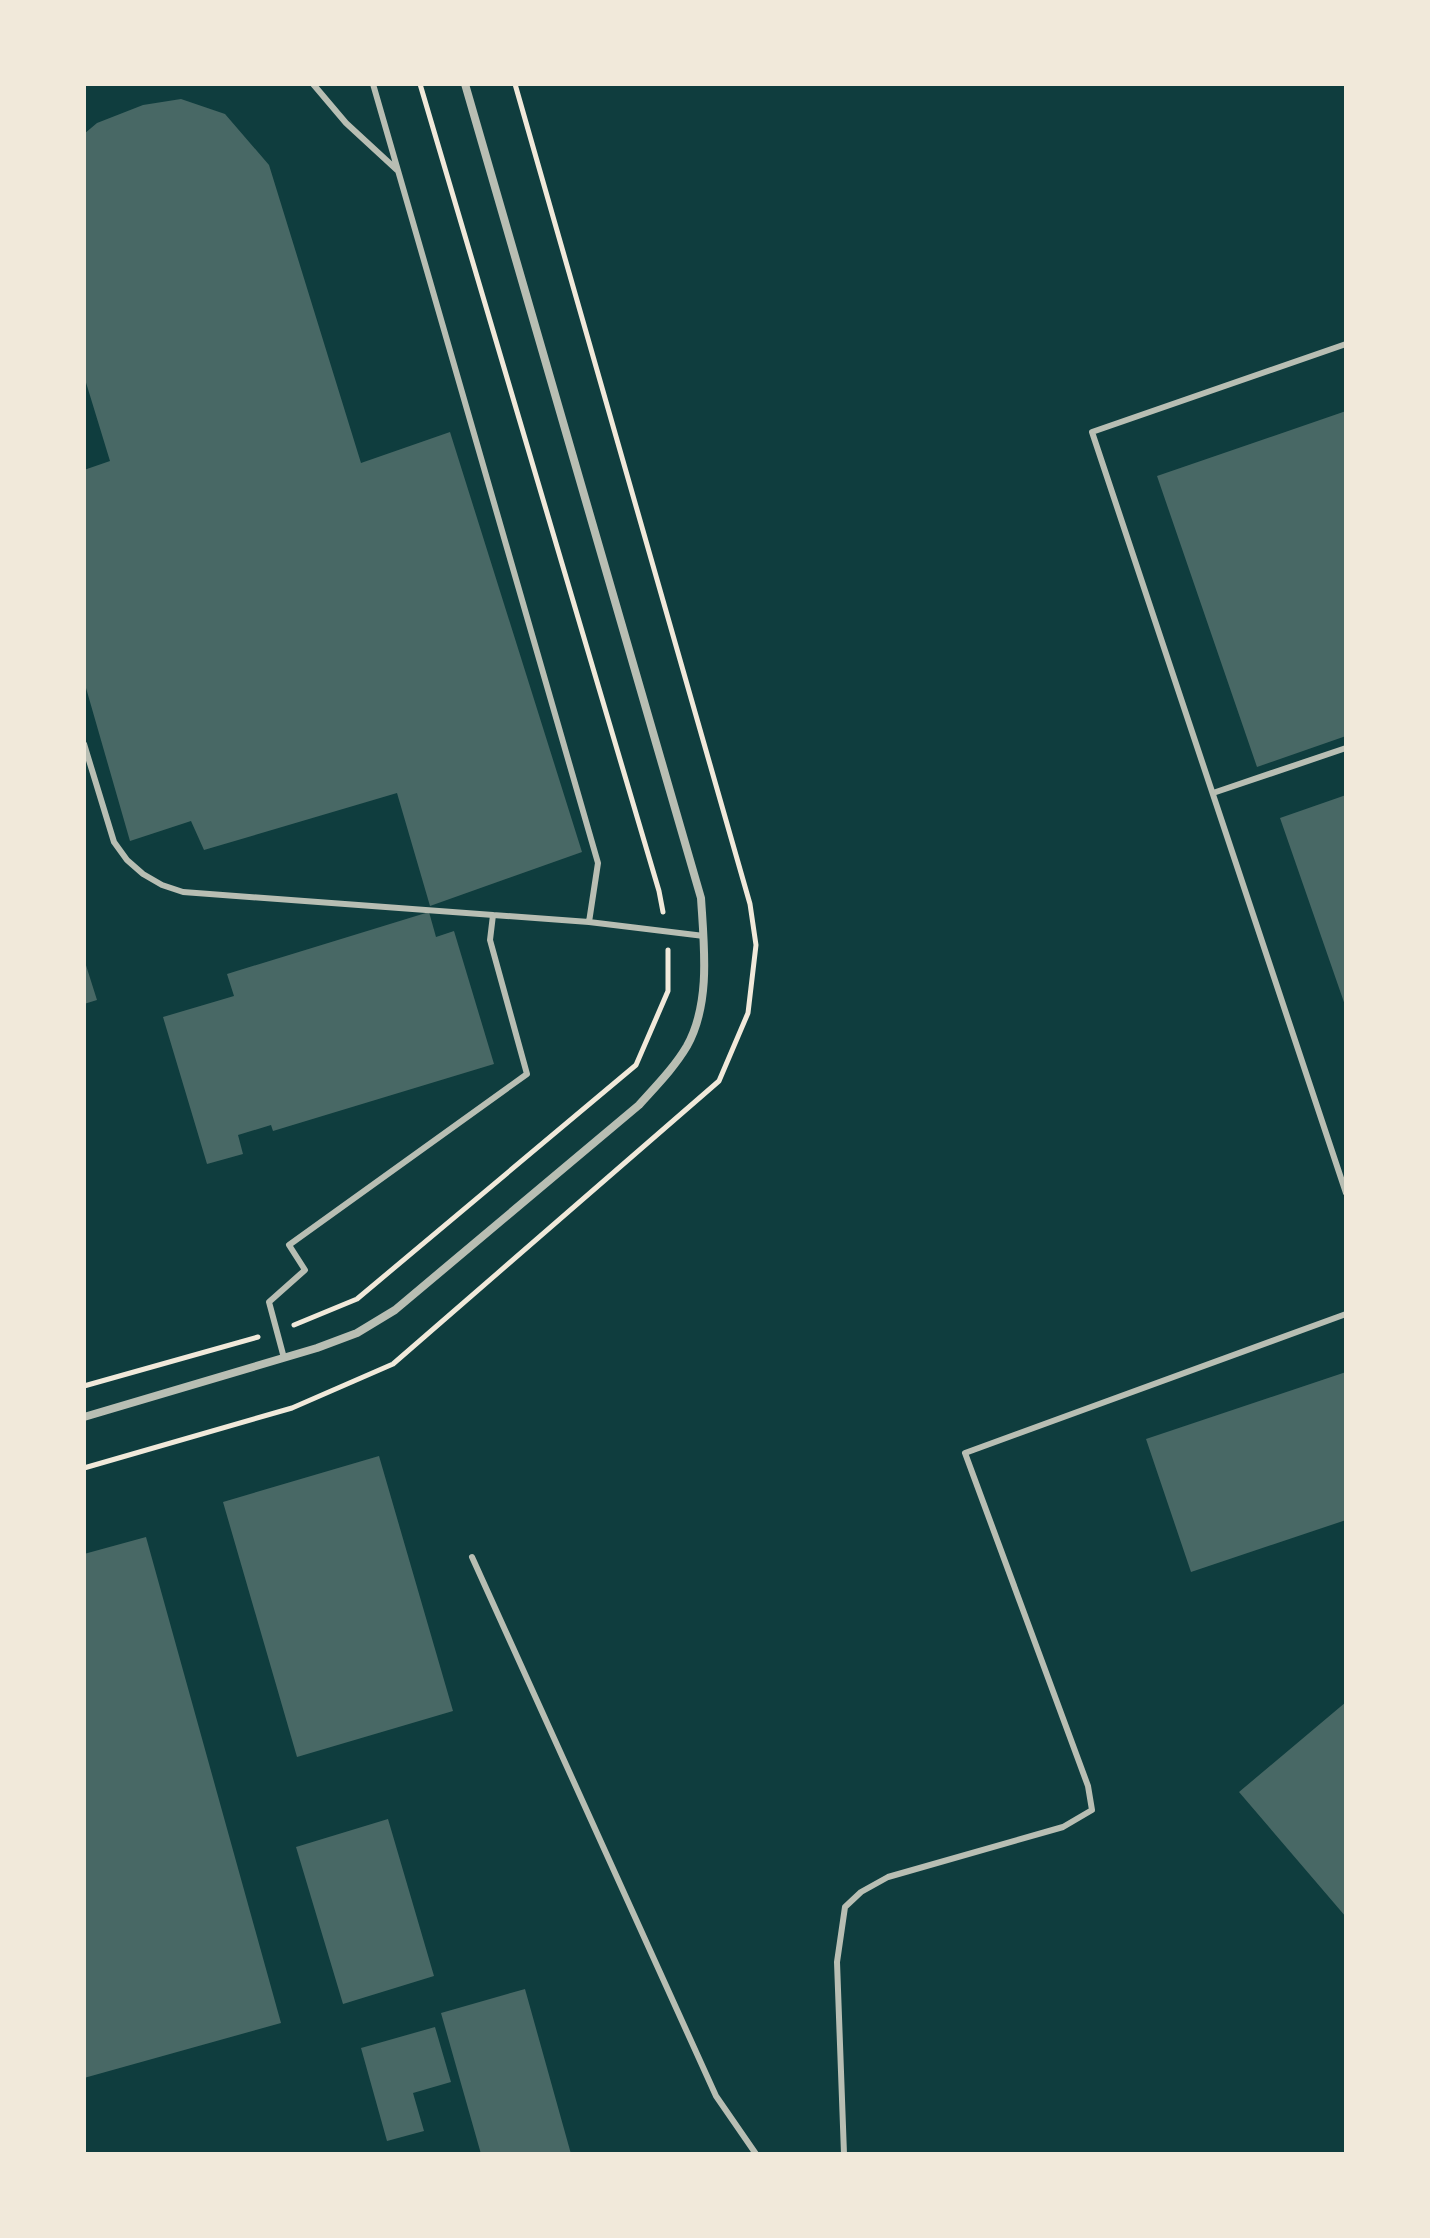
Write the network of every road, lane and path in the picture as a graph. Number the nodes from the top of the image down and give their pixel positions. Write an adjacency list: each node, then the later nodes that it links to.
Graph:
1 (313, 84): 6 (lane)
2 (373, 84): 6 (lane)
3 (420, 84): 13 (path)
4 (465, 84): 14 (street)
5 (515, 84): 21 (path)
6 (397, 171): 12 (lane)
7 (1346, 344): 10 (lane)
8 (84, 744): 11 (lane)
9 (1346, 748): 10 (lane)
10 (1213, 793): 15 (lane)
11 (493, 915): 12 (lane); 17 (lane)
12 (589, 922): 13 (lane)
13 (667, 932): 14 (lane); 17 (path)
14 (704, 936): 18 (street)
15 (1346, 1193)
16 (1346, 1314): 24 (lane)
17 (277, 1332): 18 (lane); 19 (path)
18 (284, 1358): 20 (street)
19 (84, 1386)
20 (84, 1417)
21 (84, 1468)
22 (472, 1557): 23 (lane)
23 (756, 2154)
24 (844, 2154)

